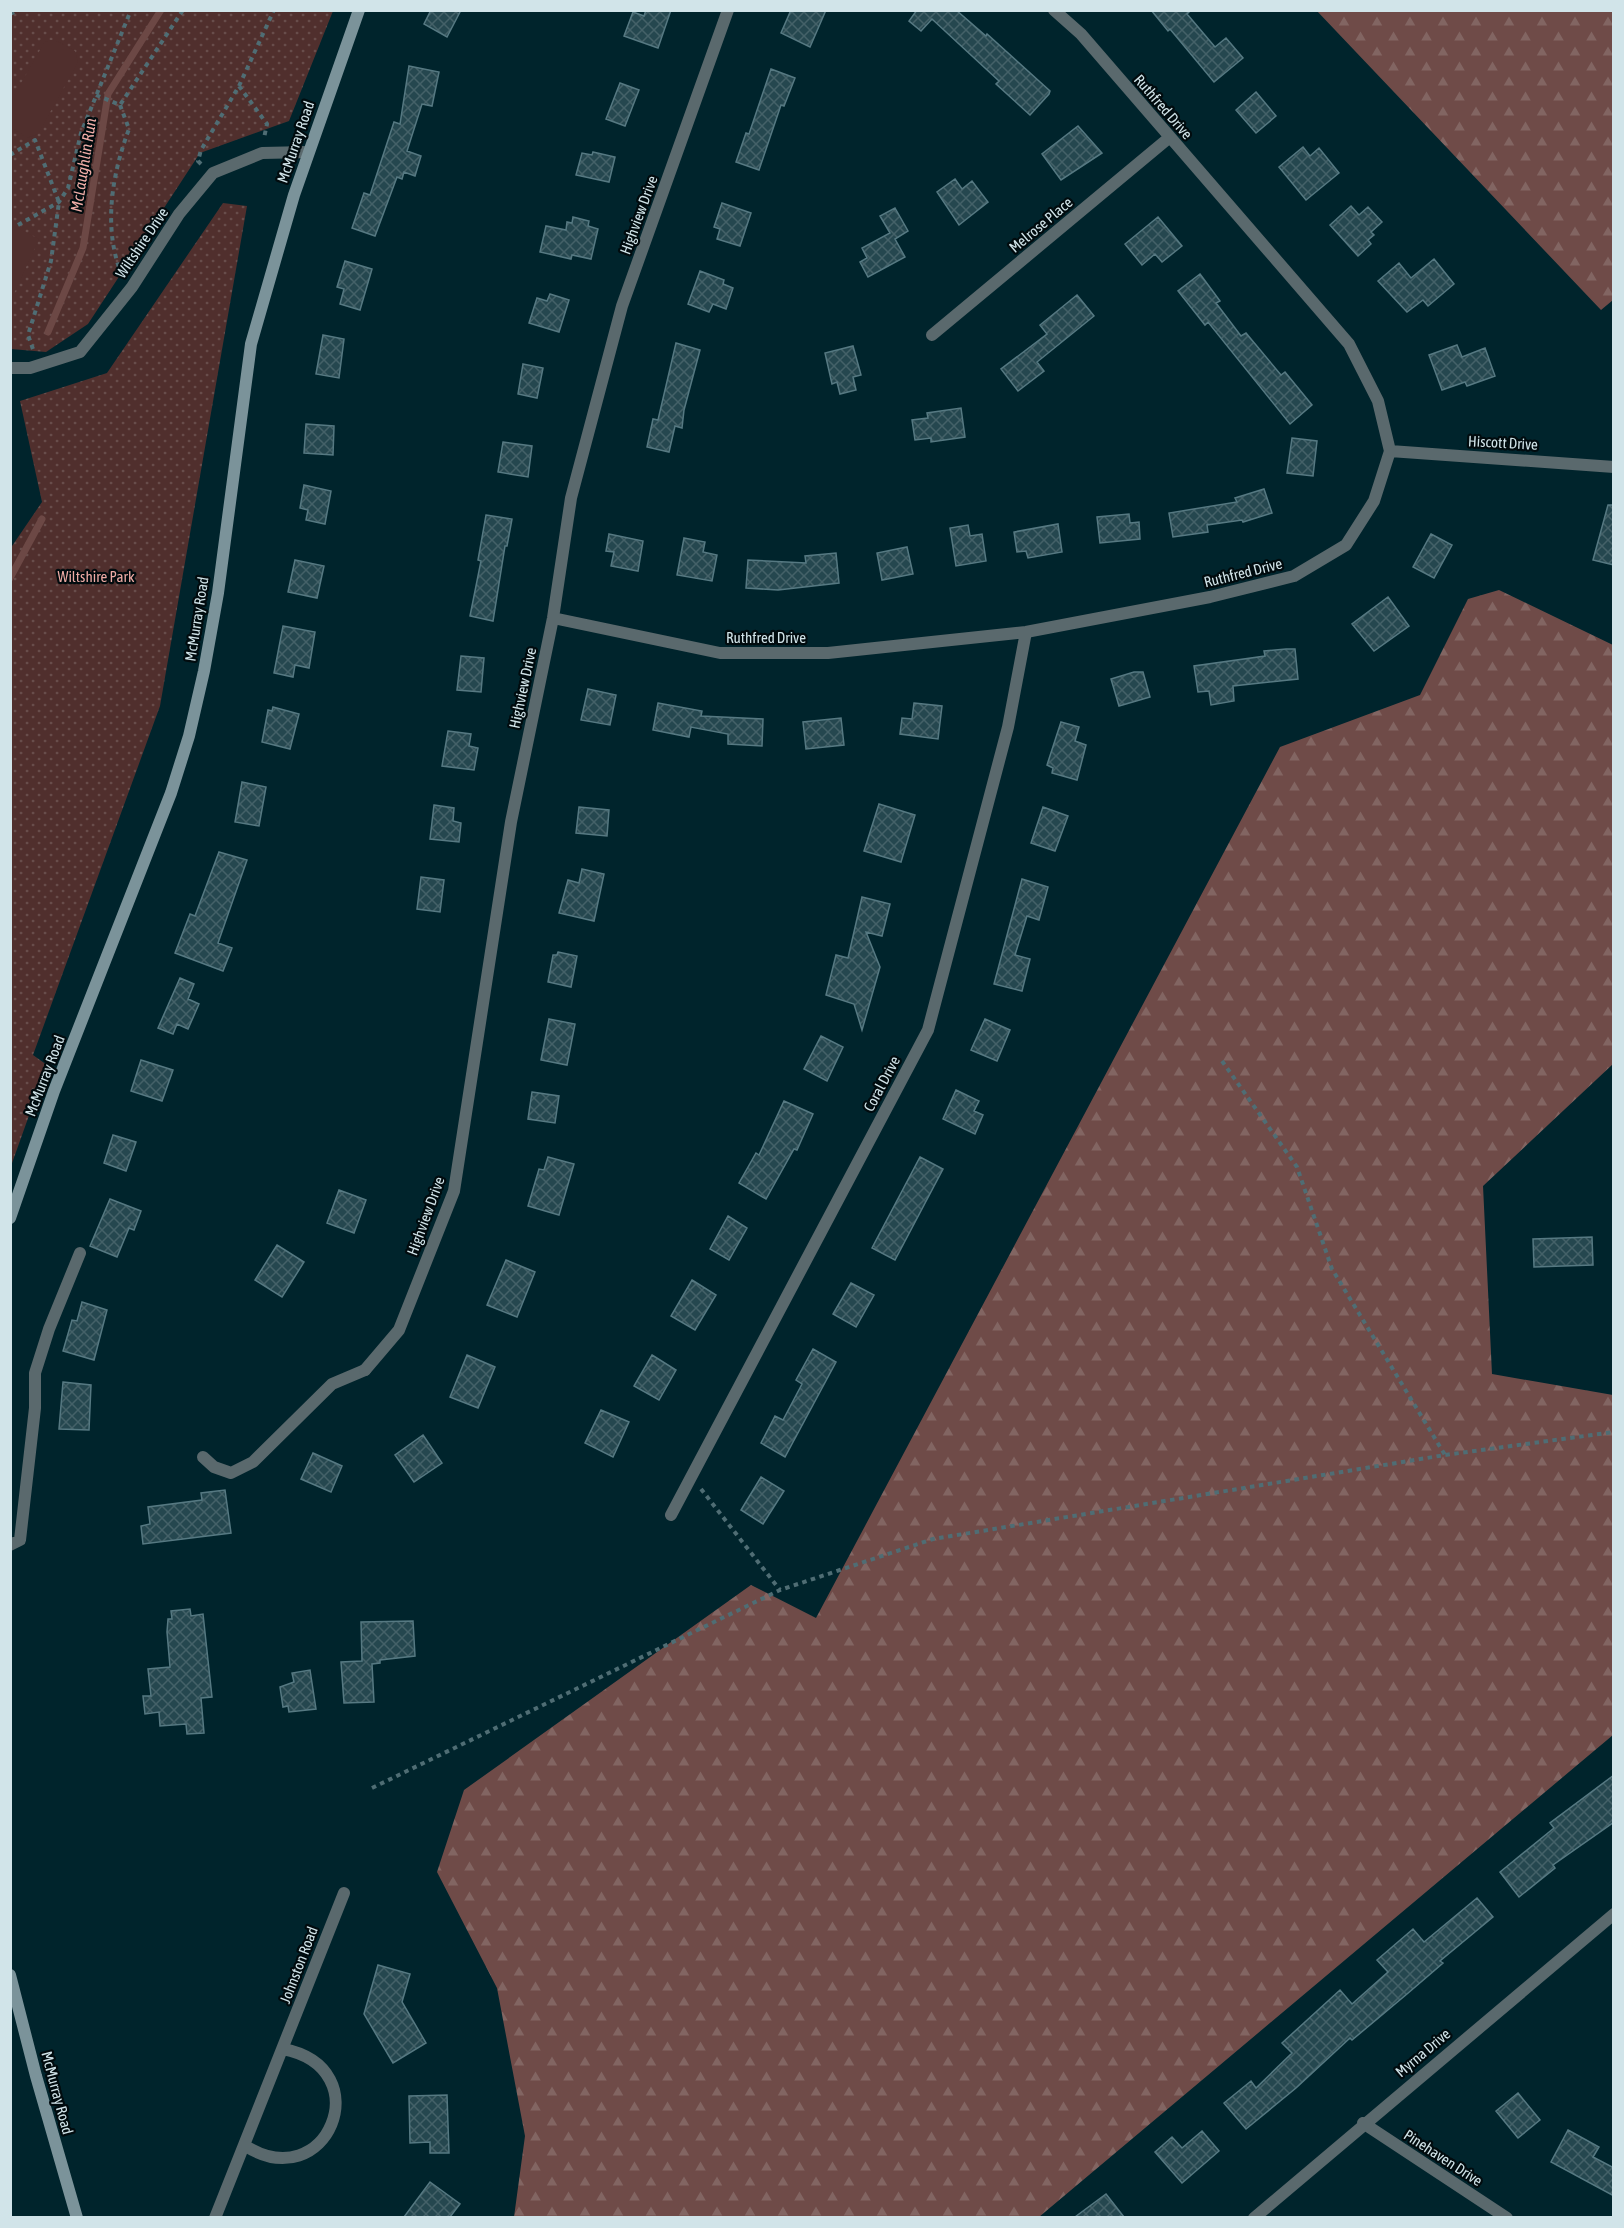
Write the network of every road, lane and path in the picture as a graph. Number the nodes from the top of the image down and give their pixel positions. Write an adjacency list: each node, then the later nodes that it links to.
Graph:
1 (19, 10): 8 (path)
2 (131, 10): 10 (path)
3 (183, 10): 11 (path)
4 (274, 10): 9 (path)
5 (359, 10): 14 (main road, McMurray Road)
6 (728, 10): 25 (street, Highview Drive)
7 (1054, 10): 13 (street, Ruthfred Drive)
8 (11, 12)
9 (239, 86): 12 (path); 16 (path)
10 (98, 95): 11 (path); 17 (path)
11 (120, 105): 19 (path)
12 (267, 124)
13 (1170, 137): 20 (street, Melrose Place); 23 (street, Ruthfred Drive)
14 (308, 152): 16 (street, Wiltshire Drive); 28 (main road, McMurray Road)
15 (10, 155): 17 (path)
16 (213, 173): 19 (street, Wiltshire Drive)
17 (60, 202): 18 (path); 21 (path)
18 (18, 225)
19 (132, 287): 22 (street, Wiltshire Drive)
20 (932, 335)
21 (35, 356)
22 (10, 368)
23 (1390, 451): 24 (street, Hiscott Drive); 26 (street, Ruthfred Drive)
24 (1614, 466)
25 (553, 618): 26 (street, Ruthfred Drive); 32 (street, Highview Drive)
26 (1026, 632): 33 (street, Coral Drive)
27 (1222, 1061): 31 (path)
28 (10, 1218)
29 (80, 1252): 35 (street)
30 (1614, 1432): 31 (path)
31 (1445, 1455): 36 (path)
32 (204, 1456)
33 (690, 1476): 34 (street, Coral Drive); 36 (path)
34 (671, 1515)
35 (10, 1545)
36 (780, 1590): 37 (path)
37 (372, 1788)
38 (344, 1893): 41 (street, Johnston Road)
39 (1614, 1914): 42 (street, Myrna Drive)
40 (10, 1975): 44 (main road, McMurray Road)
41 (283, 2049): 43 (street, Johnston Road); 43 (street)
42 (1363, 2123): 46 (street, Myrna Drive); 47 (street, Pinehaven Drive)
43 (244, 2145): 45 (street, Johnston Road)
44 (77, 2217)
45 (215, 2217)
46 (1254, 2217)
47 (1507, 2217)

